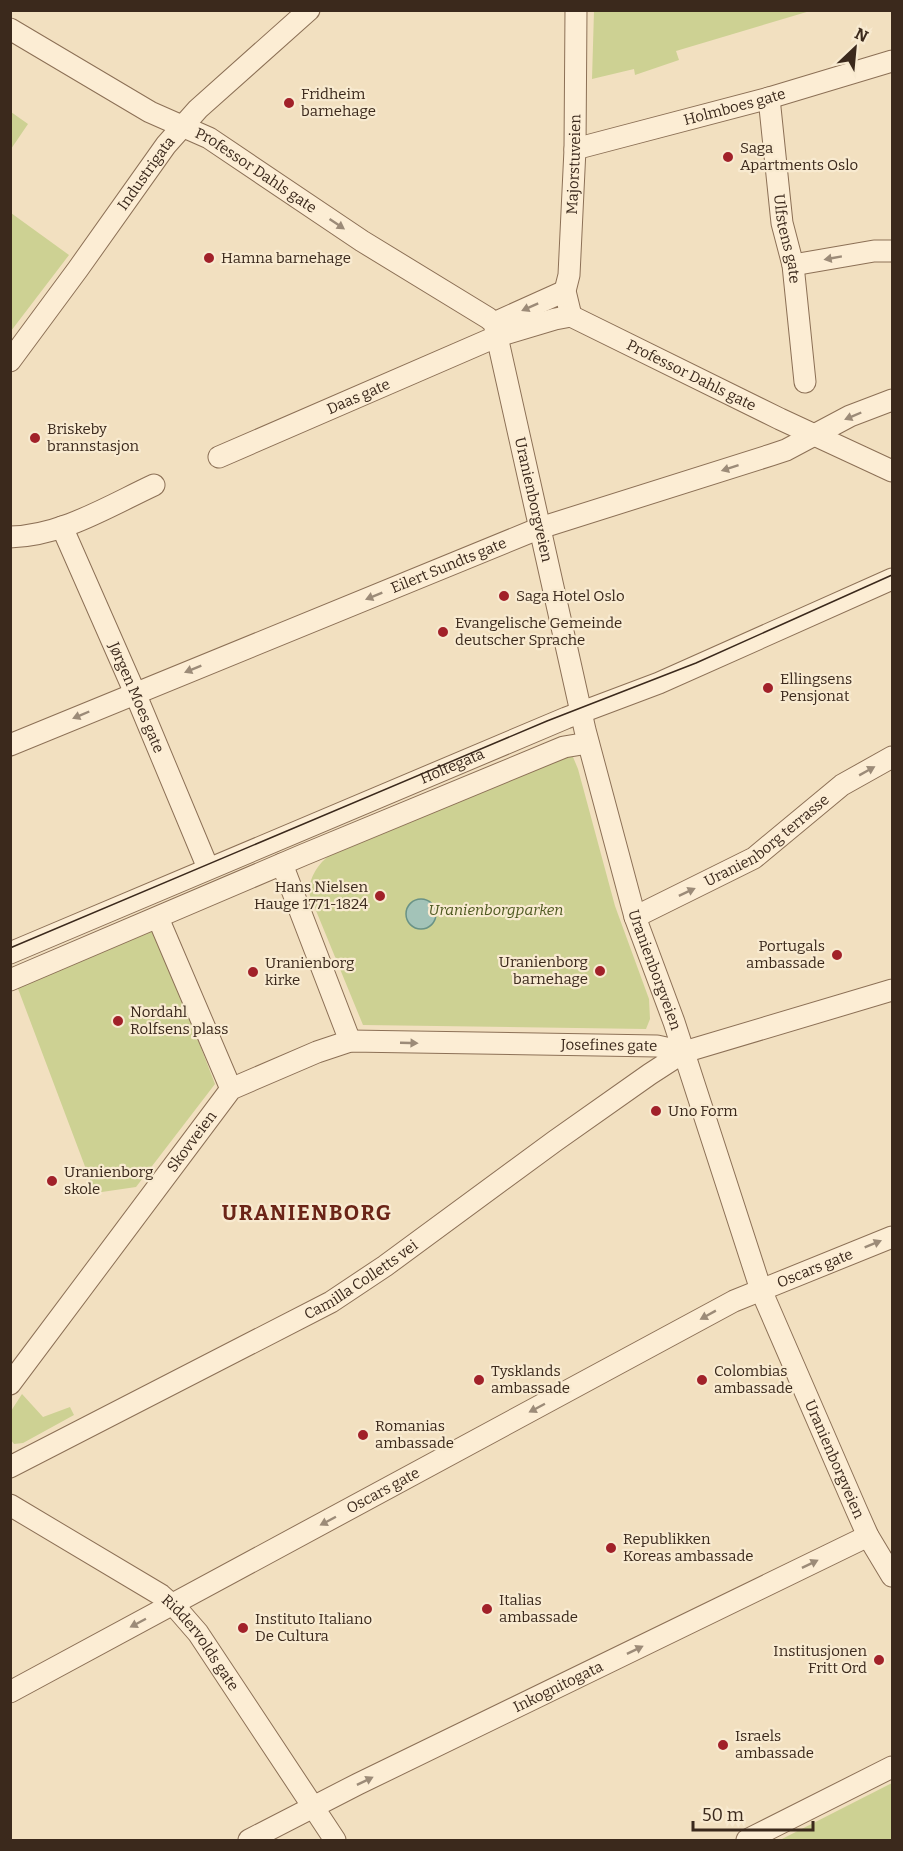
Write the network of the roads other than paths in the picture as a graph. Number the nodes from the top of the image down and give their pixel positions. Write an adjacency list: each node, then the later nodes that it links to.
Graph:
1 (309, 10): 6 (street, Industrigata)
2 (576, 10): 7 (street, Majorstuveien)
3 (10, 29): 6 (street, Professor Dahls gate)
4 (892, 61): 5 (street, Holmboes gate)
5 (769, 98): 7 (street, Holmboes gate); 9 (street, Ulfstens gate)
6 (182, 126): 12 (street, Professor Dahls gate, one-way to 12); 13 (street, Industrigata)
7 (575, 149): 10 (street, Majorstuveien)
8 (892, 251): 9 (street, one-way to 9)
9 (793, 265): 14 (street, Ulfstens gate)
10 (565, 291): 11 (street, Majorstuveien); 12 (street, one-way to 12)
11 (571, 316): 12 (street); 16 (street, Professor Dahls gate)
12 (496, 330): 17 (street, Daas gate); 21 (street, Uranienborgveien)
13 (10, 361)
14 (805, 382)
15 (892, 400): 16 (street, Eilert Sundts gate, one-way to 16)
16 (814, 435): 18 (street, Professor Dahls gate); 21 (street, Eilert Sundts gate, one-way to 21)
17 (219, 458)
18 (892, 471)
19 (154, 485): 20 (street)
20 (62, 527): 22 (street); 24 (street, Jørgen Moes gate)
21 (540, 528): 24 (street, Eilert Sundts gate, one-way to 24); 25 (street, Uranienborgveien)
22 (10, 537)
23 (892, 579): 25 (street, Holtegata)
24 (135, 693): 27 (street, Eilert Sundts gate, one-way to 27); 30 (street, Jørgen Moes gate)
25 (581, 712): 26 (street, Uranienborgveien); 30 (street, Holtegata)
26 (588, 743): 29 (street, Holtegata); 31 (street, Uranienborgveien)
27 (10, 745)
28 (892, 757): 31 (street, Uranienborg terrasse, one-way to 28)
29 (282, 864): 32 (street, Holtegata); 36 (street)
30 (208, 868): 33 (street, Holtegata)
31 (635, 917): 37 (street, Uranienborgveien)
32 (158, 918): 34 (street, Holtegata); 38 (street)
33 (10, 953)
34 (10, 980)
35 (892, 990): 37 (street, Josefines gate)
36 (350, 1041): 37 (street, Josefines gate, one-way to 37); 38 (street, Skovveien)
37 (684, 1052): 40 (street, Uranienborgveien); 42 (street, Camilla Colletts vei)
38 (231, 1089): 41 (street, Skovveien)
39 (892, 1236): 40 (street, Oscars gate, one-way to 39)
40 (761, 1290): 44 (street, Uranienborgveien); 46 (street, Oscars gate, one-way to 46)
41 (10, 1384)
42 (10, 1467)
43 (10, 1505): 46 (street, Riddervolds gate)
44 (868, 1536): 45 (street, Uranienborgveien); 49 (street, Inkognitogata, one-way to 44)
45 (892, 1576)
46 (172, 1604): 47 (street, Oscars gate, one-way to 47); 49 (street, Riddervolds gate)
47 (10, 1692)
48 (892, 1767): 52 (street)
49 (313, 1808): 50 (street, Inkognitogata); 51 (street, Riddervolds gate)
50 (249, 1840)
51 (335, 1840)
52 (747, 1840)

